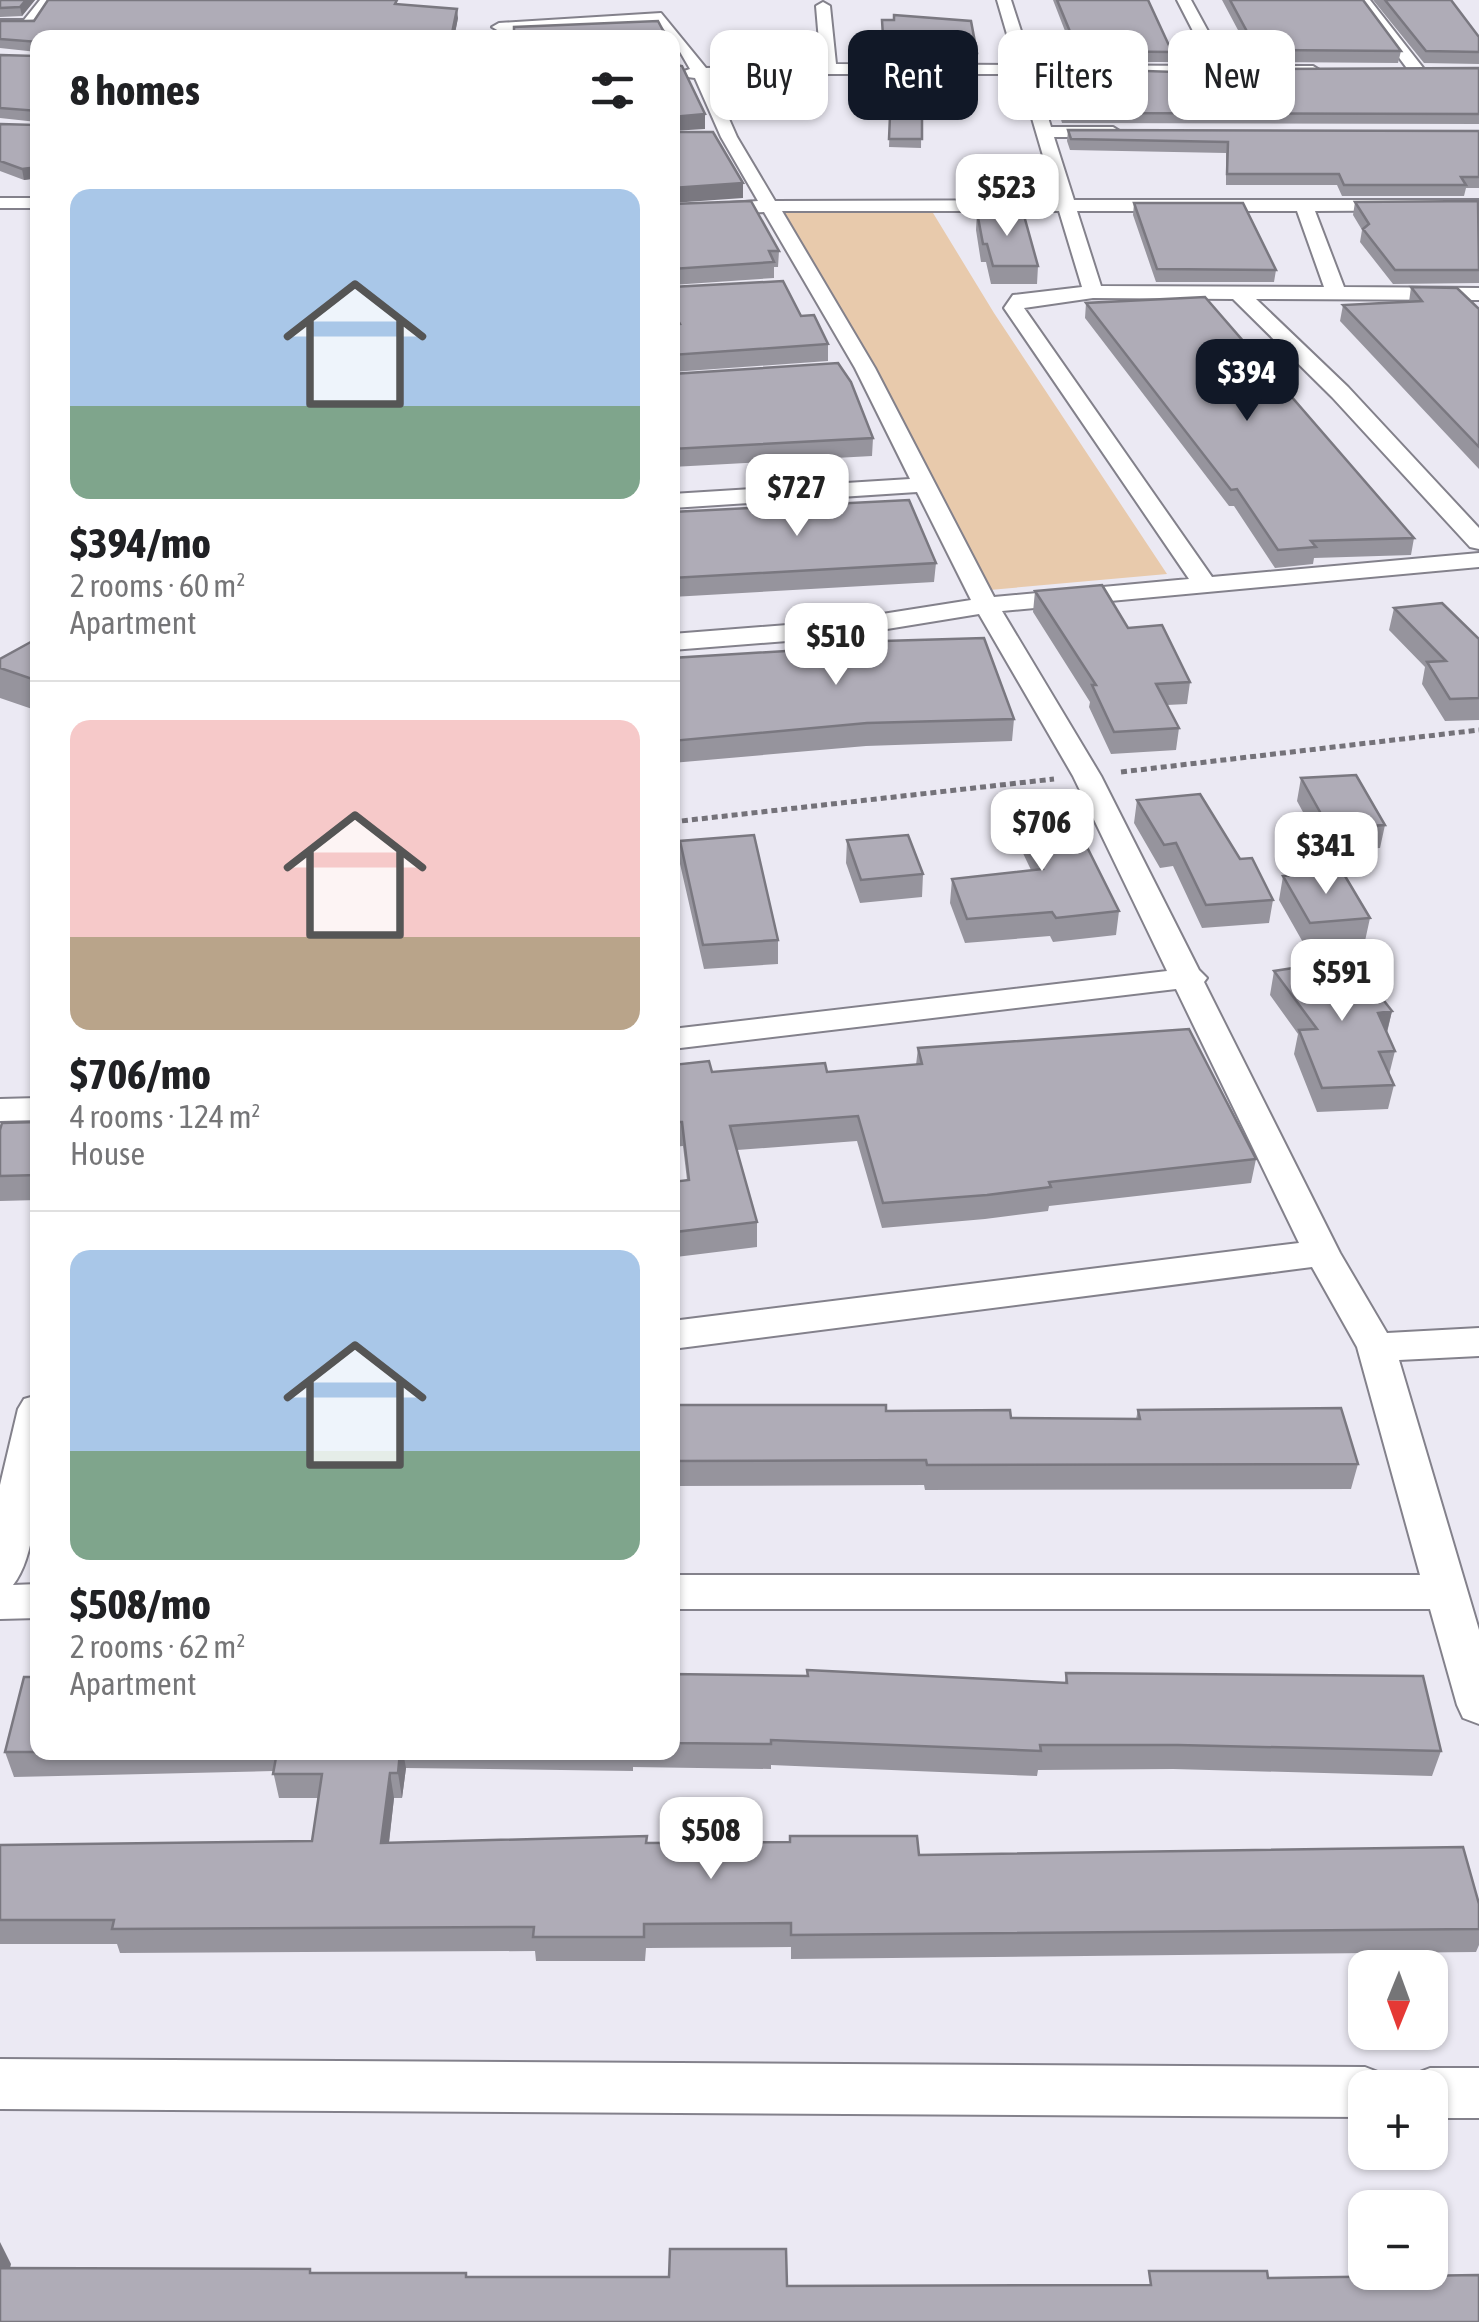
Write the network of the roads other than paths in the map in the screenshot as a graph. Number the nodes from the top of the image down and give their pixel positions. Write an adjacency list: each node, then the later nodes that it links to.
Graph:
1 (48, 0): 6 (street)
2 (1004, 0): 9 (street)
3 (1184, 0): 10 (street)
4 (1362, 0): 15 (street)
5 (824, 6): 11 (street)
6 (0, 24)
7 (498, 26): 8 (street)
8 (667, 30)
9 (1013, 30)
10 (1200, 30)
11 (829, 70): 12 (street); 16 (street)
12 (998, 70)
13 (1295, 71): 14 (street)
14 (1339, 71)
15 (1398, 72)
16 (687, 74): 23 (street)
17 (1039, 120): 18 (street)
18 (1042, 132): 19 (street); 24 (street)
19 (1141, 132)
20 (0, 203): 21 (street)
21 (30, 203)
22 (1479, 205): 25 (street)
23 (773, 206): 24 (street); 26 (street); 31 (street)
24 (1064, 206): 25 (street); 27 (street)
25 (1305, 207): 28 (street)
26 (680, 212)
27 (1092, 292): 29 (street); 35 (street)
28 (1336, 292): 29 (street); 30 (street)
29 (1240, 294): 33 (street)
30 (1479, 294)
31 (924, 484): 32 (street); 36 (street)
32 (680, 499)
33 (1479, 542)
34 (1479, 560): 35 (street)
35 (1206, 586): 36 (street)
36 (986, 605): 37 (street); 38 (street)
37 (680, 641)
38 (1190, 978): 39 (street); 42 (street)
39 (680, 1039)
40 (30, 1109): 41 (street)
41 (0, 1110)
42 (1322, 1253): 43 (street); 45 (street)
43 (680, 1334)
44 (1479, 1342): 45 (street)
45 (1376, 1347): 49 (street)
46 (30, 1443): 47 (street)
47 (0, 1572)
48 (680, 1592): 49 (street)
49 (1447, 1592): 52 (street)
50 (30, 1601): 51 (street)
51 (0, 1602)
52 (1479, 1704)
53 (0, 2084): 54 (street)
54 (1348, 2092)
55 (1448, 2092): 56 (street)
56 (1479, 2093)

